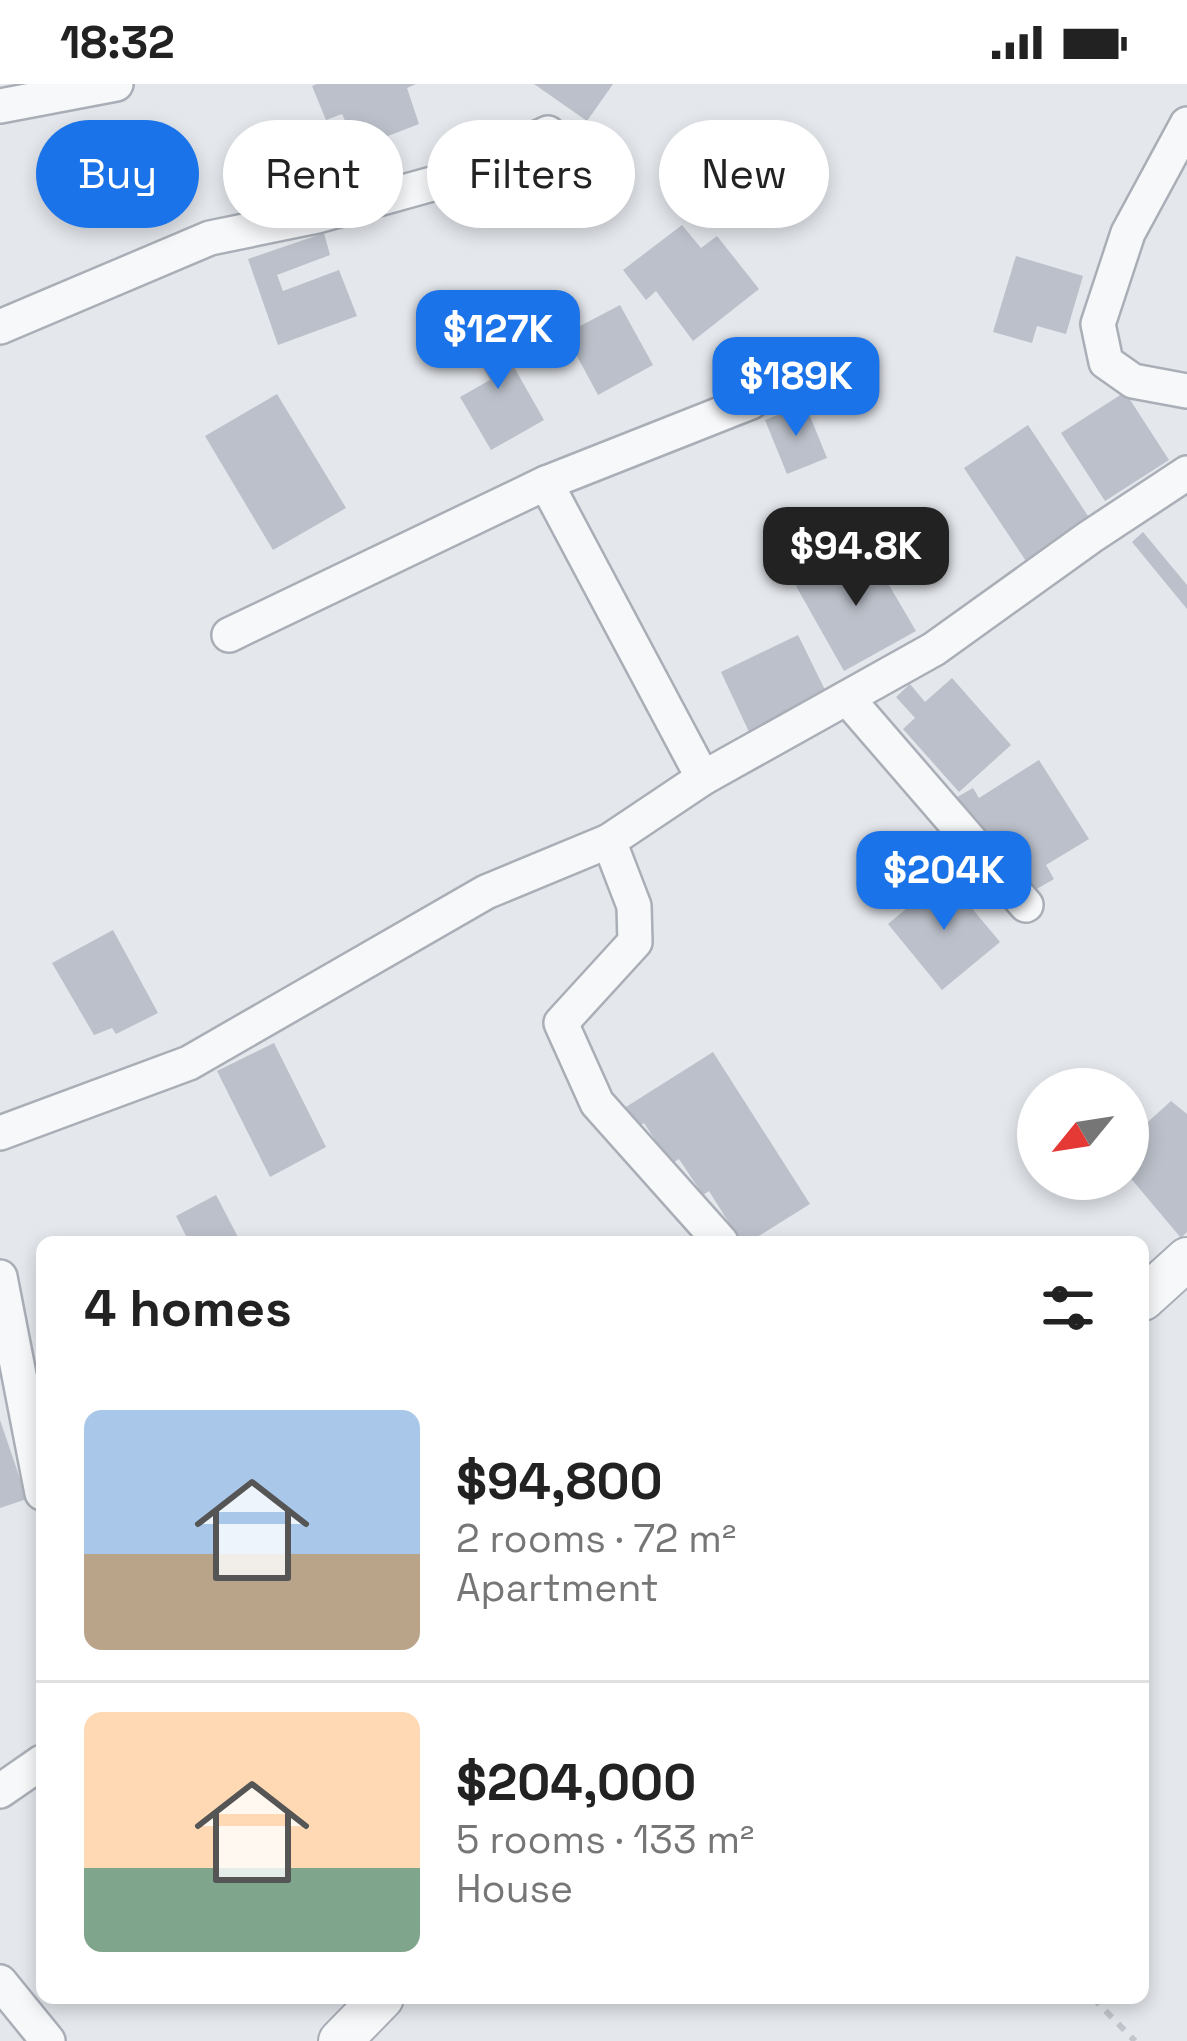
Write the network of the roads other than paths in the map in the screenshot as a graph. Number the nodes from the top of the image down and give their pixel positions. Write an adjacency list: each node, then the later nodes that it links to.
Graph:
1 (116, 84): 2 (street)
2 (0, 106)
3 (1187, 124): 6 (street)
4 (427, 185): 5 (street)
5 (0, 327)
6 (1187, 391)
7 (751, 402): 9 (street)
8 (1187, 473): 11 (street)
9 (546, 484): 10 (street); 12 (street)
10 (230, 635)
11 (847, 698): 12 (street); 14 (street)
12 (703, 778): 13 (street)
13 (609, 841): 15 (street); 16 (street)
14 (1027, 905)
15 (0, 1132)
16 (717, 1236)
17 (1187, 1259): 19 (street)
18 (0, 1277): 20 (street)
19 (1149, 1294)
20 (36, 1462)
21 (36, 1766): 22 (street)
22 (0, 1791)
23 (0, 1982): 25 (street)
24 (376, 2004): 26 (street)
25 (48, 2041)
26 (340, 2041)

